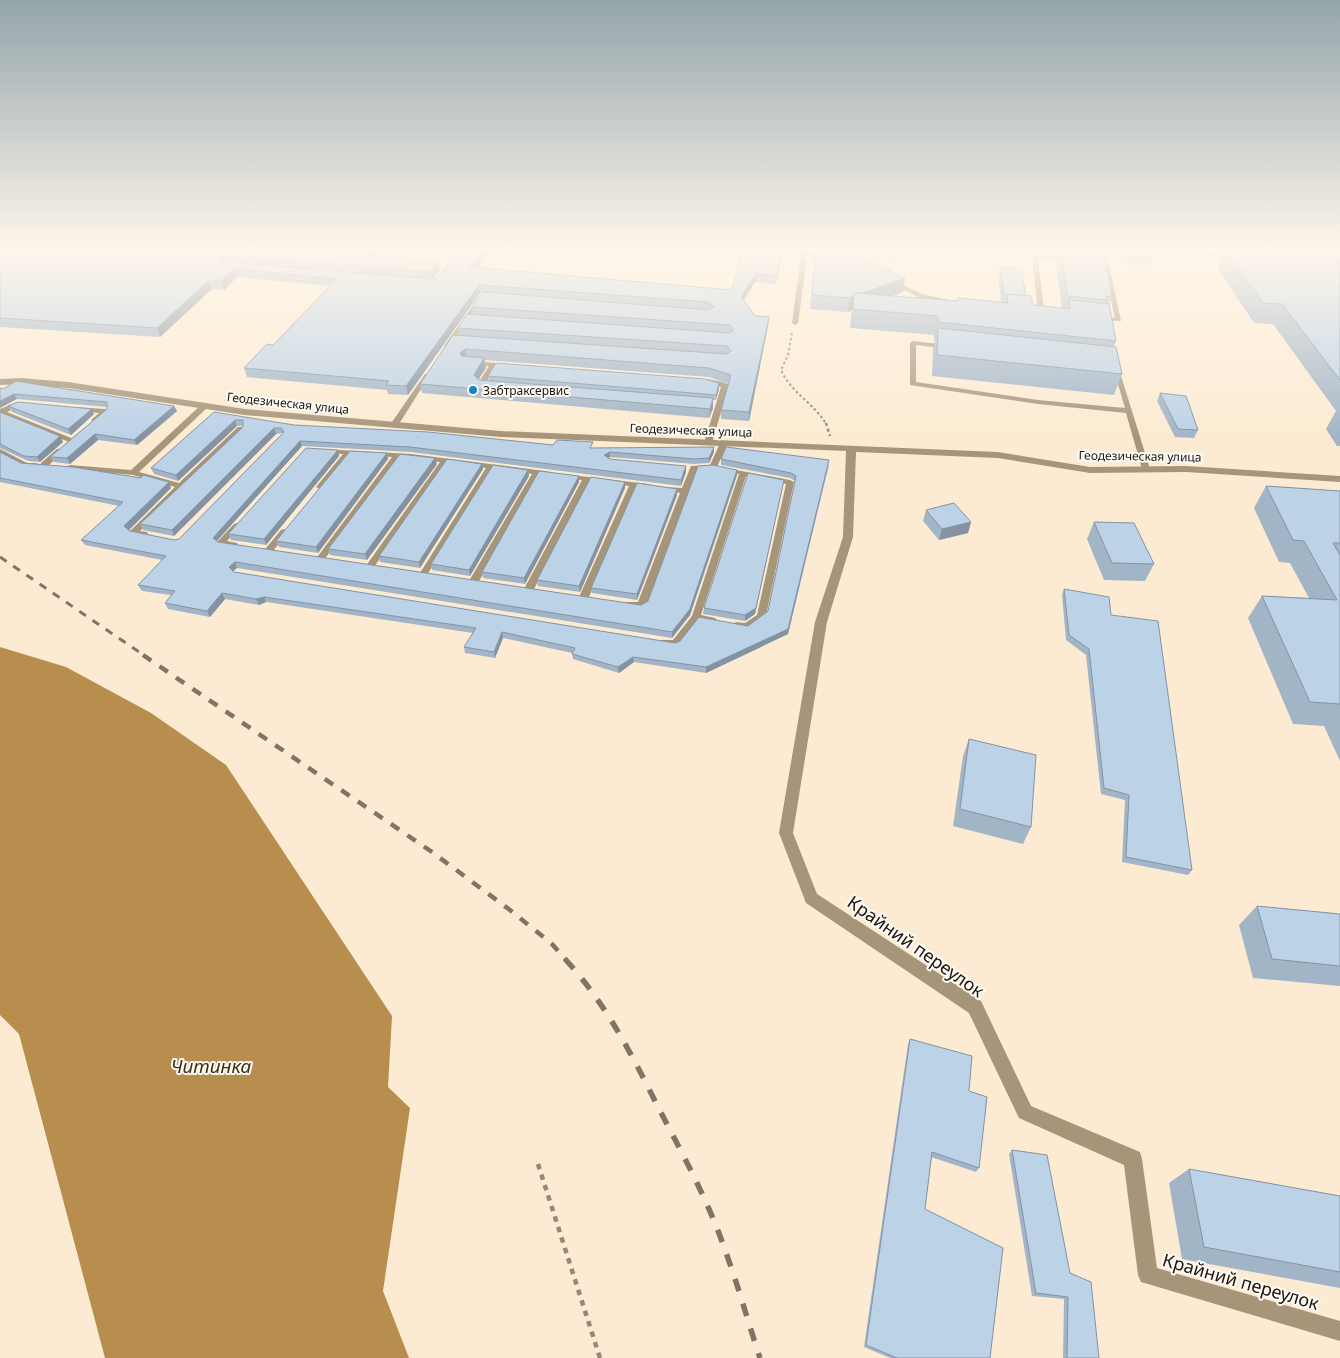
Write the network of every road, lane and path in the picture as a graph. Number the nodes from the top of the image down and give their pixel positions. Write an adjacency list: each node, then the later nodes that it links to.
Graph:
1 (471, 310): 8 (lane)
2 (797, 310): 10 (lane)
3 (1117, 310): 7 (lane)
4 (1032, 311): 5 (lane)
5 (1041, 312): 6 (lane)
6 (1051, 313)
7 (1090, 317)
8 (466, 319): 9 (lane); 11 (lane)
9 (476, 320)
10 (795, 323): 35 (path)
11 (451, 340): 12 (lane); 14 (lane)
12 (461, 341)
13 (952, 347): 28 (lane)
14 (441, 355)
15 (466, 362): 17 (lane)
16 (1105, 363): 28 (lane)
17 (494, 365): 18 (lane); 22 (lane)
18 (513, 366)
19 (430, 371): 30 (lane)
20 (700, 380): 25 (lane)
21 (0, 382): 26 (street, Геодезическая улица)
22 (491, 386)
23 (709, 403): 25 (lane)
24 (30, 404): 29 (lane)
25 (719, 404): 33 (lane)
26 (205, 406): 30 (street, Геодезическая улица); 49 (lane)
27 (67, 408): 31 (lane)
28 (1129, 411): 47 (lane)
29 (0, 412): 42 (lane)
30 (394, 425): 33 (street, Геодезическая улица)
31 (85, 428)
32 (241, 429): 54 (lane)
33 (708, 443): 34 (street, Геодезическая улица)
34 (724, 443): 35 (street, Геодезическая улица); 46 (lane)
35 (830, 448): 36 (street, Геодезическая улица)
36 (851, 449): 47 (street, Геодезическая улица); 72 (street, Крайний переулок)
37 (314, 450): 39 (lane)
38 (0, 452): 42 (lane)
39 (349, 452): 40 (lane); 56 (lane)
40 (398, 455): 41 (lane); 62 (lane)
41 (445, 460): 44 (lane); 63 (lane)
42 (44, 465): 43 (lane)
43 (54, 466)
44 (491, 466): 48 (lane); 64 (lane)
45 (64, 467): 49 (lane)
46 (712, 467): 50 (lane); 55 (lane)
47 (1146, 470): 52 (street, Геодезическая улица)
48 (537, 472): 51 (lane); 65 (lane)
49 (133, 473): 54 (lane)
50 (743, 473): 69 (lane); 69 (lane)
51 (587, 479): 53 (lane); 66 (lane)
52 (1340, 479)
53 (633, 485): 55 (lane); 67 (lane)
54 (180, 486): 59 (lane)
55 (685, 491): 68 (lane)
56 (312, 498)
57 (241, 522): 60 (lane)
58 (288, 528): 61 (lane)
59 (150, 536)
60 (240, 546)
61 (260, 549)
62 (331, 559)
63 (361, 564)
64 (424, 573)
65 (475, 581)
66 (529, 589)
67 (584, 597)
68 (622, 603)
69 (696, 617): 70 (lane)
70 (656, 641)
71 (538, 1164): 73 (path)
72 (1340, 1331)
73 (600, 1358)

